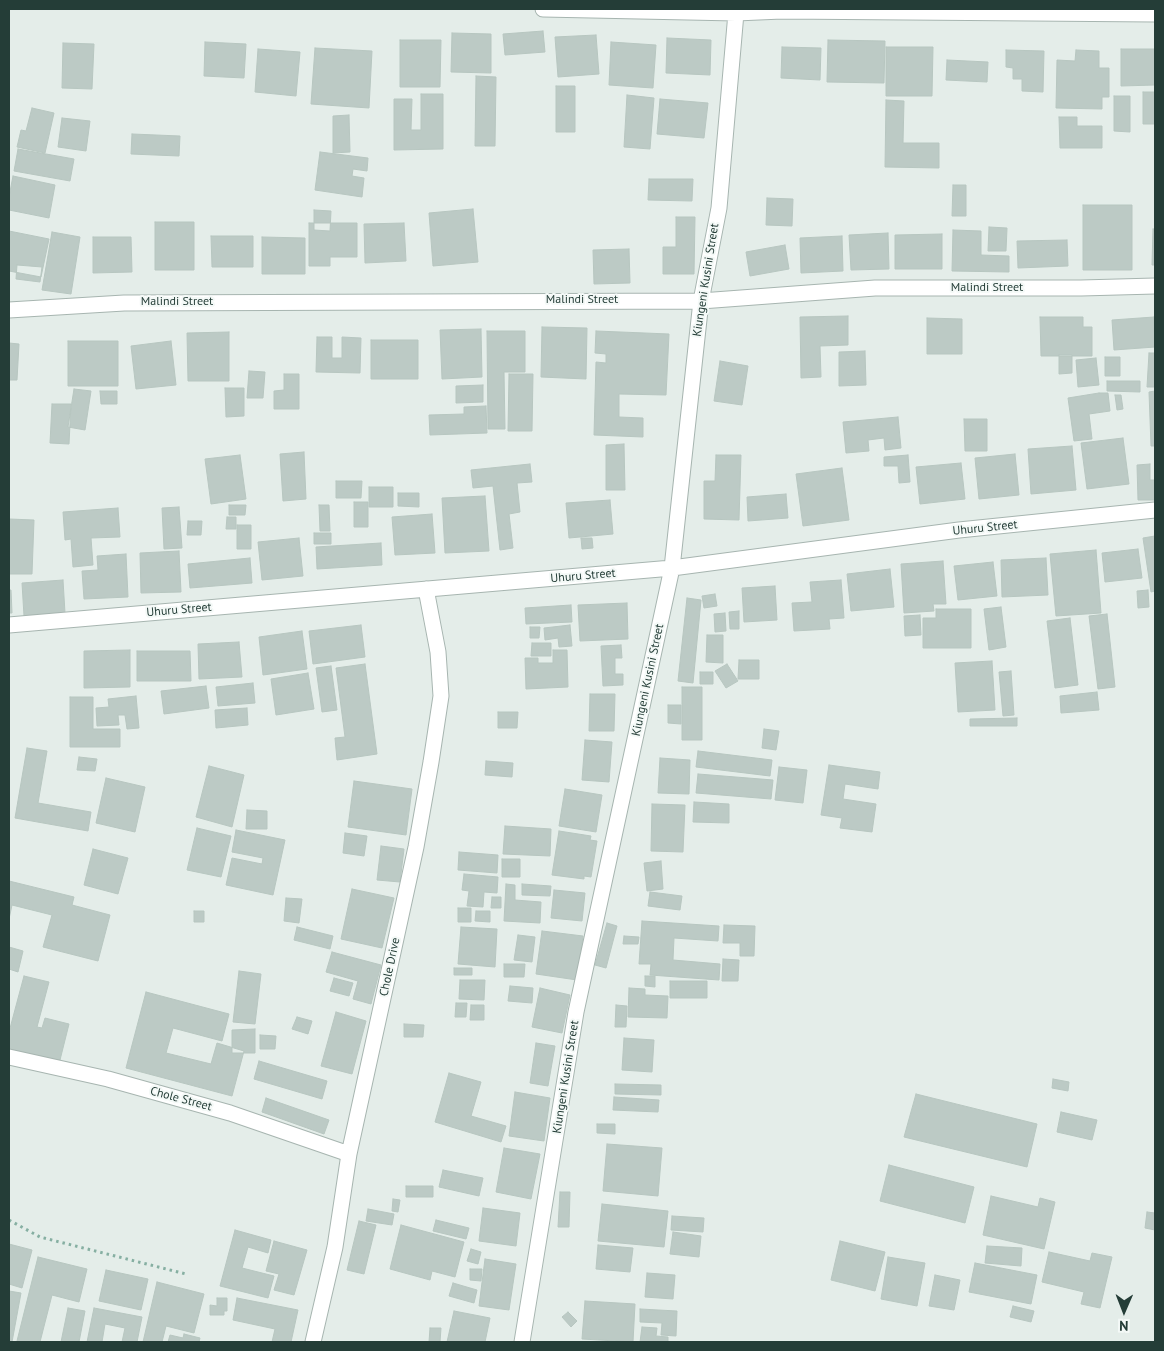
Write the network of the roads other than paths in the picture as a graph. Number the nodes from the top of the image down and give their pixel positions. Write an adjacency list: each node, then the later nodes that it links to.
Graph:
1 (543, 9): 3 (street)
2 (782, 10): 3 (street); 4 (street)
3 (736, 13): 6 (street, Kiungeni Kusini Street)
4 (1155, 14)
5 (1155, 286): 6 (street, Malindi Street)
6 (700, 301): 7 (street, Malindi Street); 9 (street, Kiungeni Kusini Street)
7 (9, 310)
8 (1155, 510): 9 (street, Uhuru Street)
9 (672, 568): 10 (street, Uhuru Street); 15 (street, Kiungeni Kusini Street)
10 (426, 589): 11 (street, Uhuru Street); 13 (street, Chole Drive)
11 (9, 625)
12 (9, 1057): 13 (street, Chole Street)
13 (349, 1154): 14 (street, Chole Drive)
14 (313, 1342)
15 (522, 1342)

